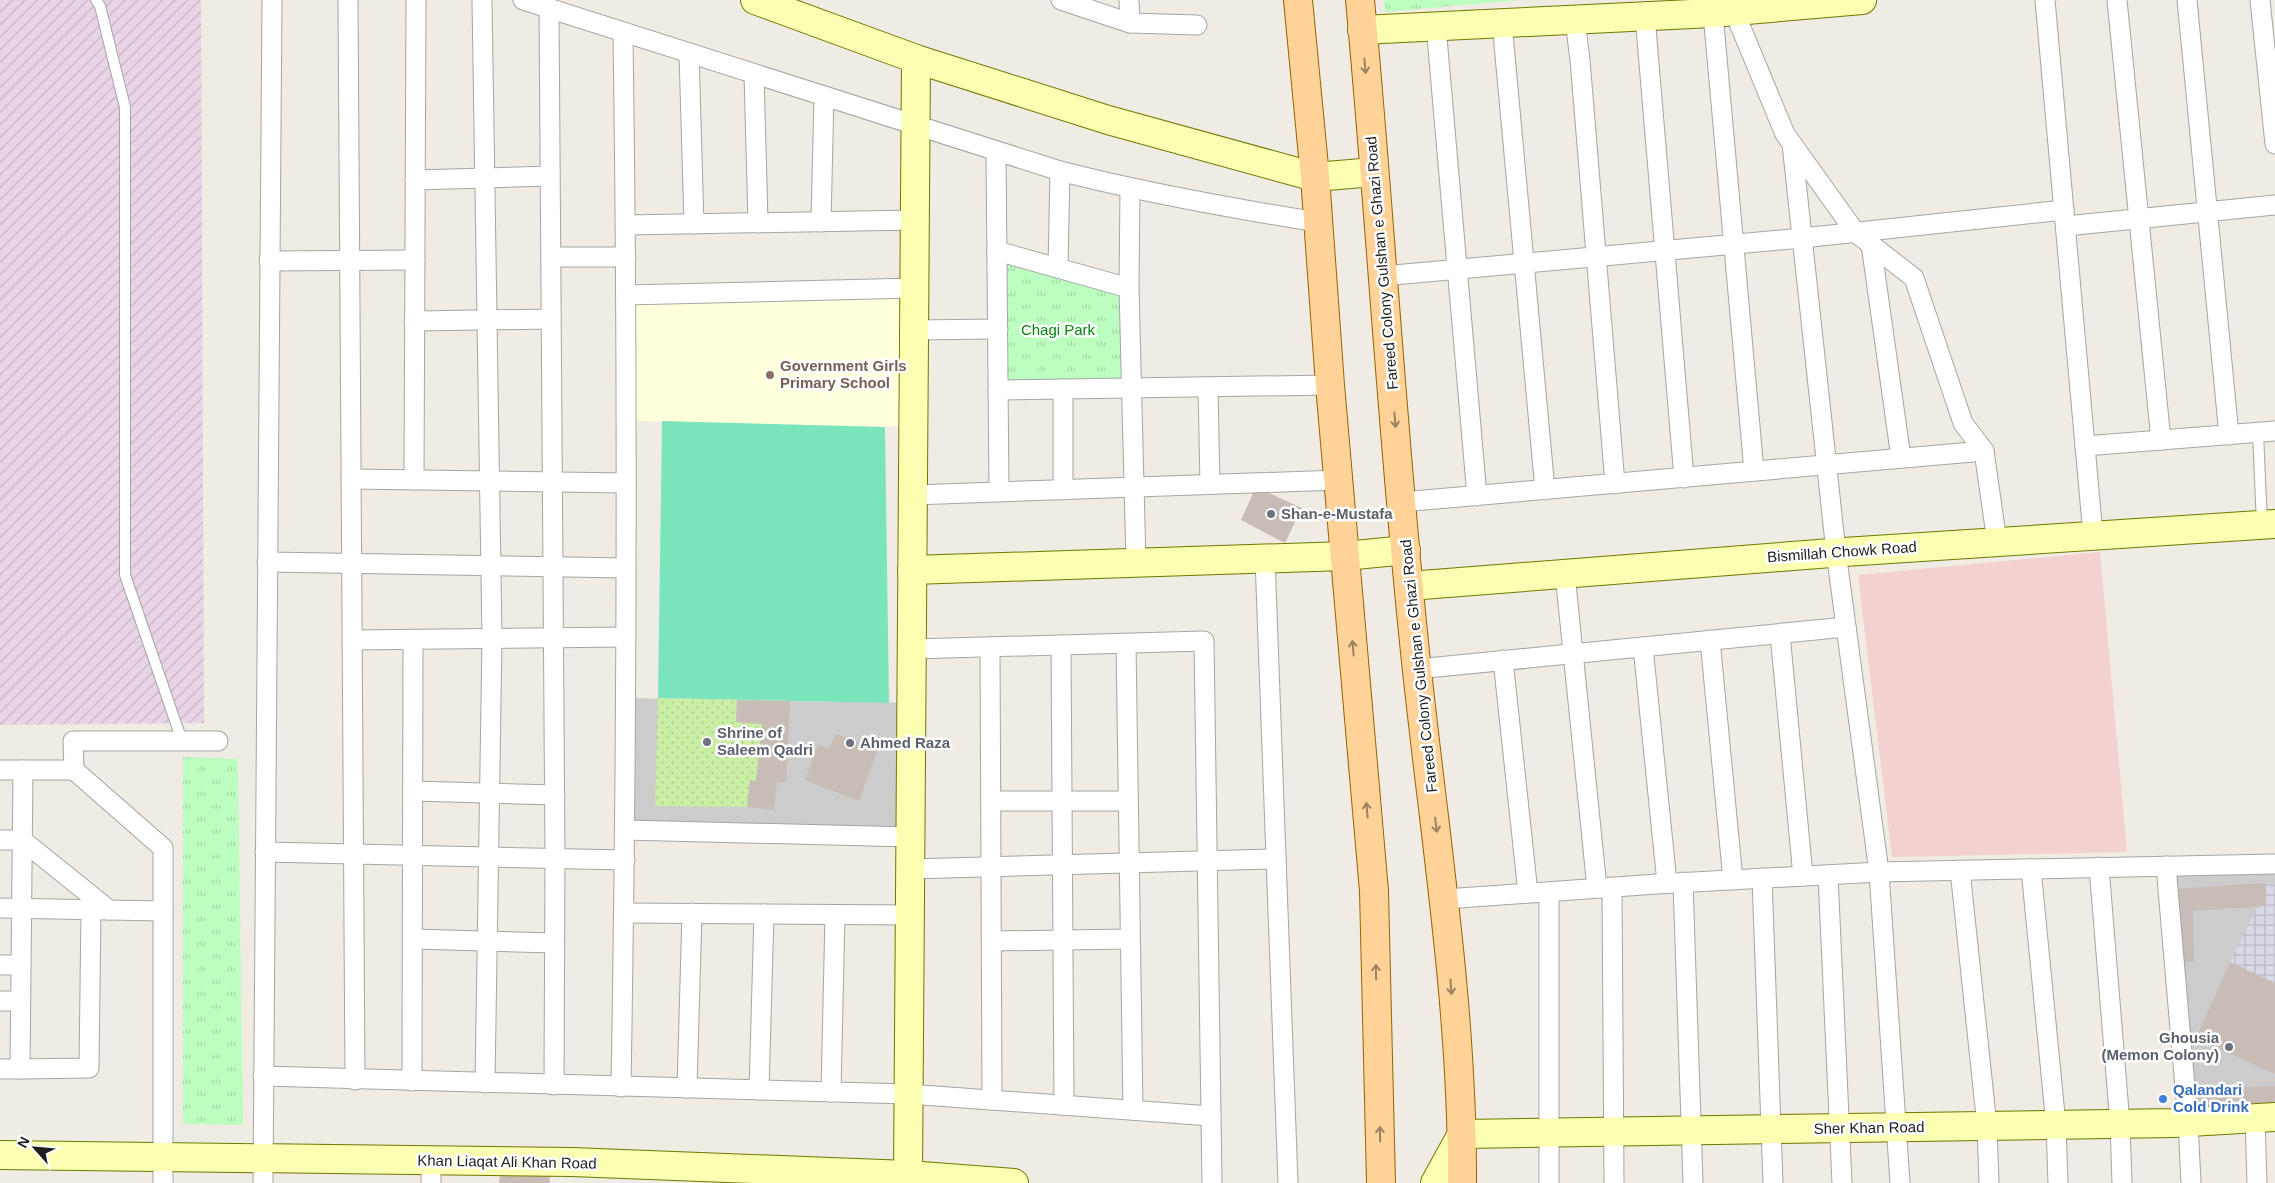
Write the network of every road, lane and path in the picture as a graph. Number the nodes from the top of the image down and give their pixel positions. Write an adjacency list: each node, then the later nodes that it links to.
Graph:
1 (96, 0): 137 (lane)
2 (272, 0): 62 (street)
3 (348, 0): 63 (street)
4 (416, 0): 41 (street)
5 (482, 0): 40 (street)
6 (523, 0): 18 (street)
7 (755, 0): 29 (street)
8 (1061, 0): 22 (street)
9 (1129, 0): 22 (street)
10 (1298, 0): 39 (main road)
11 (1360, 0): 26 (main road, Fareed Colony Gulshan e Ghazi Road)
12 (1862, 0): 17 (street)
13 (2046, 0): 45 (street)
14 (2117, 0): 46 (street)
15 (2187, 0): 44 (street)
16 (2260, 0): 34 (street)
17 (1762, 4): 19 (street)
18 (549, 8): 27 (street); 38 (street)
19 (1719, 8): 20 (street); 33 (street); 55 (street)
20 (1645, 16): 21 (street); 56 (street)
21 (1574, 20): 23 (street); 58 (street)
22 (1130, 22): 24 (street)
23 (1502, 23): 25 (street); 64 (street)
24 (1197, 25)
25 (1436, 26): 26 (street); 66 (street)
26 (1362, 30): 37 (main road, Fareed Colony Gulshan e Ghazi Road, one-way to 37)
27 (623, 32): 28 (street); 52 (street)
28 (689, 53): 30 (street); 51 (street)
29 (916, 59): 32 (street); 39 (street)
30 (754, 74): 31 (street); 50 (street)
31 (824, 96): 32 (street); 48 (street)
32 (916, 125): 35 (street); 47 (street)
33 (1792, 144): 53 (street); 54 (street)
34 (2275, 144)
35 (996, 152): 36 (street); 57 (street)
36 (1060, 171): 42 (street); 65 (street)
37 (1374, 172): 39 (street); 67 (main road, Fareed Colony Gulshan e Ghazi Road)
38 (550, 176): 40 (street); 59 (street)
39 (1315, 177): 49 (main road)
40 (485, 178): 41 (street); 72 (street)
41 (415, 180): 61 (street)
42 (1130, 189): 49 (street); 69 (street)
43 (2275, 205): 44 (street)
44 (2207, 212): 46 (street); 82 (street)
45 (2065, 218): 46 (street); 54 (street); 84 (street)
46 (2139, 218): 83 (street)
47 (915, 220): 48 (street); 68 (street)
48 (822, 222): 50 (street)
49 (1317, 222): 76 (main road)
50 (758, 223): 51 (street)
51 (694, 224): 52 (street)
52 (626, 225): 60 (street)
53 (1802, 238): 54 (street); 55 (street); 87 (street)
54 (1863, 238): 85 (street); 86 (street)
55 (1733, 244): 56 (street); 88 (street)
56 (1665, 250): 58 (street); 89 (street)
57 (997, 251): 65 (street); 74 (street)
58 (1596, 256): 64 (street); 97 (street)
59 (551, 257): 60 (street); 71 (street)
60 (626, 257): 70 (street)
61 (414, 260): 63 (street); 73 (street)
62 (269, 261): 63 (street); 112 (street)
63 (350, 261): 90 (street)
64 (1524, 263): 66 (street); 100 (street)
65 (1058, 268): 69 (street)
66 (1457, 269): 67 (street); 103 (street)
67 (1383, 276): 104 (main road, Fareed Colony Gulshan e Ghazi Road, one-way to 104)
68 (914, 288): 70 (street); 75 (street)
69 (1129, 288): 78 (street)
70 (627, 295): 95 (street)
71 (551, 319): 72 (street); 94 (street)
72 (487, 320): 73 (street); 92 (street)
73 (414, 321): 91 (street)
74 (998, 329): 75 (street); 79 (street)
75 (914, 330): 102 (street)
76 (1330, 385): 77 (street); 93 (main road)
77 (1208, 387): 78 (street); 96 (street)
78 (1132, 388): 80 (street); 98 (street)
79 (998, 390): 80 (street); 101 (street)
80 (1063, 390): 99 (street)
81 (2266, 432): 82 (street); 105 (lane)
82 (2229, 435): 83 (street)
83 (2161, 440): 84 (street)
84 (2085, 446): 106 (street)
85 (1984, 451): 86 (street); 107 (street)
86 (1902, 458): 87 (street)
87 (1826, 465): 88 (street); 109 (street)
88 (1754, 471): 89 (street)
89 (1684, 478): 97 (street)
90 (351, 479): 91 (street); 113 (street)
91 (414, 480): 92 (street)
92 (489, 480): 94 (street); 115 (street)
93 (1338, 480): 96 (street); 110 (main road)
94 (553, 481): 95 (street); 116 (street)
95 (626, 482): 117 (street)
96 (1210, 484): 98 (street)
97 (1615, 484): 100 (street)
98 (1134, 487): 99 (street); 114 (street)
99 (1063, 490): 101 (street)
100 (1544, 490): 103 (street)
101 (999, 492): 102 (street)
102 (913, 495): 118 (street)
103 (1476, 496): 104 (street)
104 (1402, 502): 108 (main road, Fareed Colony Gulshan e Ghazi Road)
105 (2268, 524): 106 (street, Bismillah Chowk Road)
106 (2093, 535): 107 (street, Bismillah Chowk Road)
107 (1997, 542): 109 (street, Bismillah Chowk Road)
108 (1406, 550): 110 (street); 120 (main road, Fareed Colony Gulshan e Ghazi Road)
109 (1836, 552): 119 (street, Bismillah Chowk Road); 121 (street)
110 (1345, 556): 111 (street); 235 (main road, one-way to 110)
111 (1265, 558): 114 (street); 157 (street)
112 (267, 562): 113 (street); 152 (street)
113 (351, 563): 115 (street); 126 (street)
114 (1136, 563): 118 (street)
115 (491, 566): 116 (street); 124 (street)
116 (553, 567): 117 (street); 125 (street)
117 (626, 568): 123 (street)
118 (912, 570): 133 (street)
119 (1565, 574): 120 (street, Bismillah Chowk Road); 134 (street)
120 (1409, 586): 136 (main road, Fareed Colony Gulshan e Ghazi Road)
121 (1846, 627): 122 (street); 169 (street)
122 (1780, 634): 128 (street); 171 (street)
123 (626, 637): 125 (street); 148 (street)
124 (492, 638): 125 (street); 127 (street); 143 (street)
125 (554, 638): 144 (street)
126 (352, 640): 127 (street); 153 (street)
127 (414, 640): 142 (street)
128 (1710, 640): 132 (street); 173 (street)
129 (1126, 644): 130 (street); 147 (street); 159 (street)
130 (1061, 645): 131 (street); 146 (street)
131 (990, 647): 133 (street); 145 (street)
132 (1642, 647): 134 (street); 174 (street)
133 (912, 649): 149 (street)
134 (1573, 654): 135 (street); 175 (street)
135 (1503, 660): 136 (street); 177 (street)
136 (1417, 669): 178 (main road, Fareed Colony Gulshan e Ghazi Road, one-way to 178)
137 (182, 741): 138 (street); 141 (street)
138 (218, 741)
139 (0, 770): 140 (street)
140 (23, 770): 141 (street); 151 (street)
141 (74, 770): 182 (street)
142 (413, 791): 143 (street); 154 (street)
143 (490, 793): 144 (street); 155 (street)
144 (555, 795): 156 (street)
145 (991, 801): 146 (street); 163 (street)
146 (1062, 801): 147 (street); 162 (street)
147 (1128, 801): 160 (street)
148 (626, 830): 149 (street); 158 (street)
149 (910, 837): 166 (street)
150 (0, 840): 151 (street)
151 (22, 840): 180 (street); 181 (street)
152 (265, 852): 153 (street); 200 (street)
153 (354, 854): 154 (street); 201 (street)
154 (413, 855): 155 (street); 189 (street)
155 (489, 857): 156 (street); 191 (street)
156 (555, 858): 158 (street); 193 (street)
157 (1276, 859): 159 (street); 234 (street)
158 (625, 860): 183 (street)
159 (1207, 861): 160 (street); 213 (street)
160 (1129, 863): 162 (street); 188 (street)
161 (2275, 864): 164 (street)
162 (1062, 865): 163 (street); 190 (street)
163 (991, 866): 166 (street); 192 (street)
164 (2166, 866): 165 (street); 215 (street)
165 (2099, 867): 167 (street); 216 (street)
166 (910, 869): 187 (street)
167 (2031, 869): 168 (street); 217 (street)
168 (1960, 870): 169 (street); 218 (street)
169 (1879, 872): 170 (street); 219 (street)
170 (1828, 874): 171 (street); 220 (street)
171 (1803, 876): 172 (street)
172 (1762, 878): 173 (street); 221 (street)
173 (1733, 880): 174 (street)
174 (1675, 883): 175 (street); 222 (street)
175 (1604, 888): 176 (street); 223 (street)
176 (1549, 892): 177 (street); 224 (street)
177 (1528, 893): 178 (street)
178 (1445, 899): 225 (main road, Fareed Colony Gulshan e Ghazi Road, one-way to 225)
179 (0, 908): 180 (street)
180 (21, 908): 181 (street); 195 (street)
181 (100, 909): 182 (street); 199 (street)
182 (163, 911): 227 (street)
183 (624, 913): 184 (street); 205 (street)
184 (692, 913): 185 (street); 206 (street)
185 (764, 914): 186 (street); 207 (street)
186 (835, 915): 187 (street); 208 (street)
187 (910, 915): 209 (street)
188 (1130, 939): 190 (street); 212 (street)
189 (412, 940): 191 (street); 202 (street)
190 (1063, 940): 192 (street); 211 (street)
191 (487, 941): 193 (street); 203 (street)
192 (992, 941): 210 (street)
193 (554, 943): 204 (street)
194 (0, 965): 195 (street)
195 (20, 965): 197 (street)
196 (0, 1001): 197 (street)
197 (20, 1001): 199 (street)
198 (0, 1069): 199 (street)
199 (20, 1069)
200 (263, 1076): 201 (street); 228 (street)
201 (356, 1080): 202 (street)
202 (412, 1081): 203 (street)
203 (486, 1083): 204 (street)
204 (554, 1085): 205 (street)
205 (622, 1086): 206 (street)
206 (687, 1088): 207 (street)
207 (758, 1090): 208 (street)
208 (831, 1092): 209 (street)
209 (908, 1094): 210 (street); 231 (street)
210 (992, 1100): 211 (street)
211 (1064, 1105): 212 (street)
212 (1133, 1110): 213 (street)
213 (1211, 1116): 233 (street)
214 (2265, 1118): 215 (street, Sher Khan Road); 248 (street)
215 (2188, 1122): 216 (street, Sher Khan Road); 247 (street)
216 (2120, 1124): 217 (street, Sher Khan Road); 246 (street)
217 (2056, 1125): 218 (street, Sher Khan Road); 245 (street)
218 (1987, 1126): 219 (street, Sher Khan Road); 244 (street)
219 (1896, 1127): 220 (street, Sher Khan Road); 243 (street)
220 (1840, 1128): 221 (street, Sher Khan Road); 242 (street)
221 (1771, 1129): 222 (street, Sher Khan Road); 241 (street)
222 (1692, 1130): 223 (street, Sher Khan Road); 240 (street)
223 (1614, 1132): 224 (street, Sher Khan Road); 239 (street)
224 (1549, 1133): 225 (street, Sher Khan Road); 238 (street)
225 (1462, 1134): 236 (street); 237 (main road, Fareed Colony Gulshan e Ghazi Road)
226 (0, 1155): 227 (street, Khan Liaqat Ali Khan Road)
227 (163, 1170): 228 (street, Khan Liaqat Ali Khan Road)
228 (263, 1171): 229 (street, Khan Liaqat Ali Khan Road)
229 (431, 1172): 230 (street, Khan Liaqat Ali Khan Road)
230 (561, 1172): 231 (street, Khan Liaqat Ali Khan Road)
231 (908, 1179): 232 (street, Khan Liaqat Ali Khan Road)
232 (1014, 1183)
233 (1212, 1183)
234 (1288, 1183)
235 (1380, 1183)
236 (1435, 1183)
237 (1462, 1183)
238 (1549, 1183)
239 (1614, 1183)
240 (1694, 1183)
241 (1773, 1183)
242 (1842, 1183)
243 (1900, 1183)
244 (1989, 1183)
245 (2058, 1183)
246 (2122, 1183)
247 (2191, 1183)
248 (2258, 1183)

